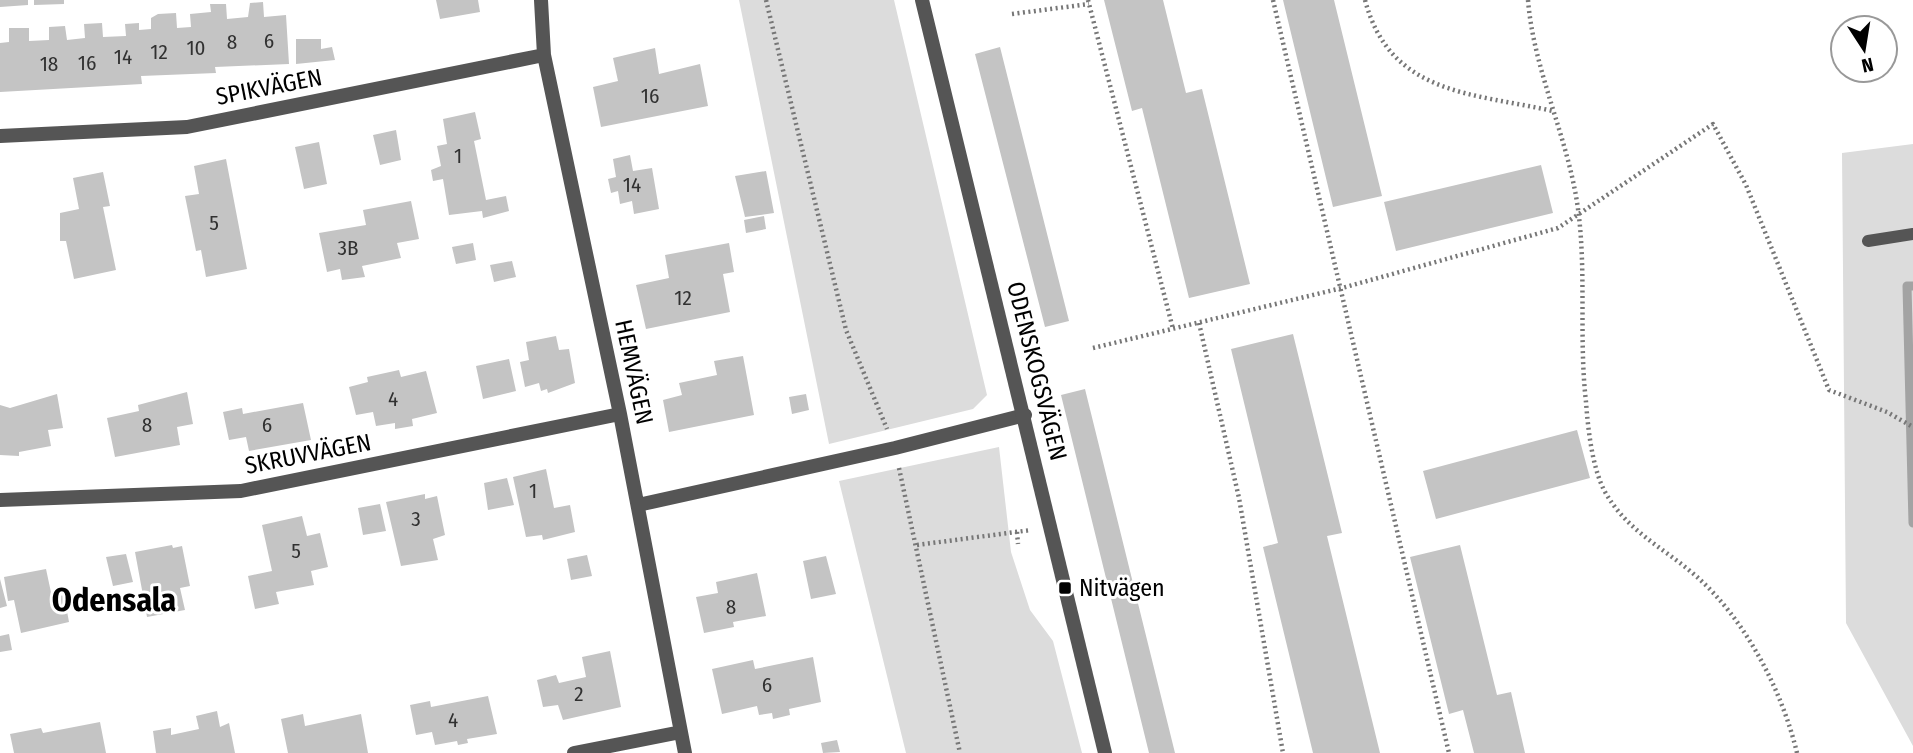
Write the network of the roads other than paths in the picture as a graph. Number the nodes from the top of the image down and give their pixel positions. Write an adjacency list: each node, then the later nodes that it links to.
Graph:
1 (541, 0): 3 (street, HEMVÄGEN)
2 (922, 0): 8 (street, ODENSKOGSVÄGEN)
3 (544, 55): 4 (street, SPIKVÄGEN); 7 (street, HEMVÄGEN)
4 (0, 136)
5 (1913, 233): 6 (lane)
6 (1868, 241)
7 (620, 414): 9 (street, SKRUVVÄGEN); 10 (street, HEMVÄGEN)
8 (1025, 415): 10 (street); 14 (street, ODENSKOGSVÄGEN)
9 (0, 500)
10 (638, 505): 11 (street, HEMVÄGEN)
11 (681, 732): 12 (street); 13 (street, HEMVÄGEN)
12 (574, 753)
13 (685, 753)
14 (1105, 753)

